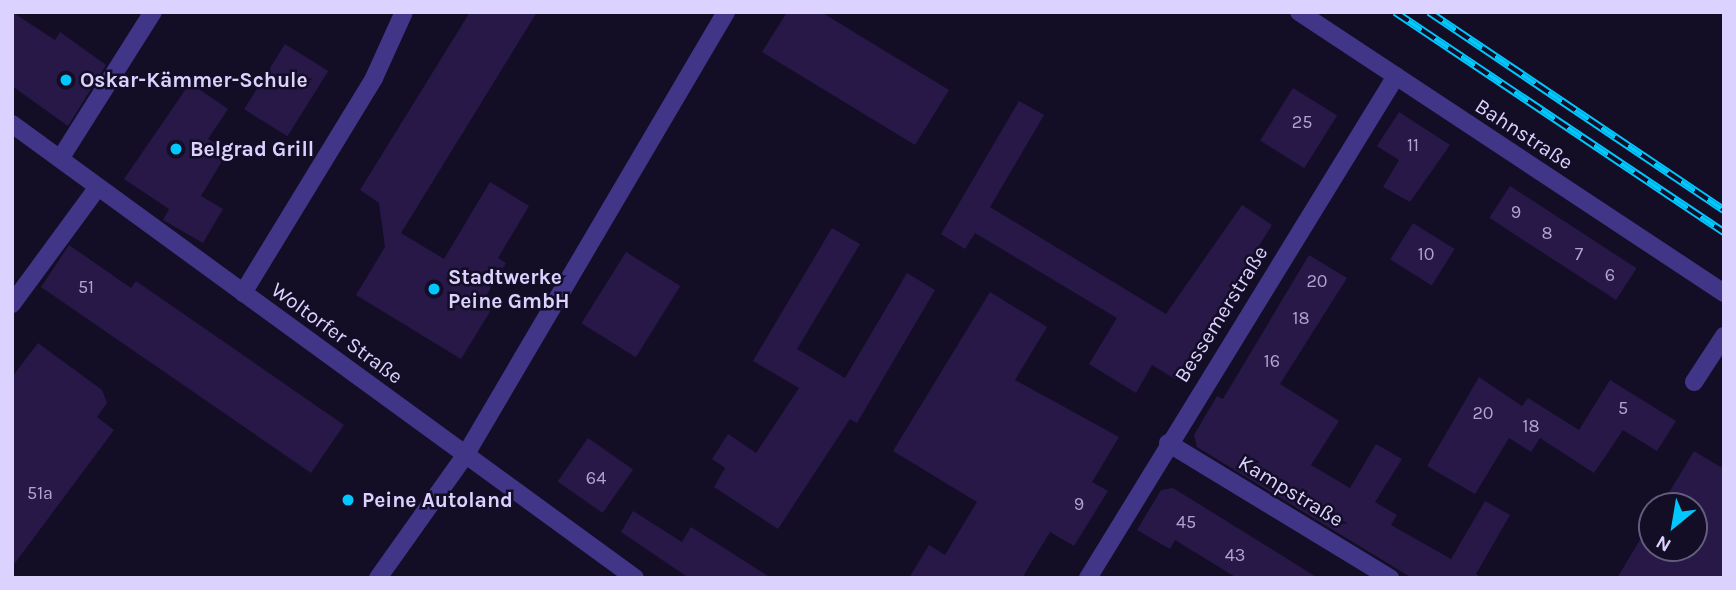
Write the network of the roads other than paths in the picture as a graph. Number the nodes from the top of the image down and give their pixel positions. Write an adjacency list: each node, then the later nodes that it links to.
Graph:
1 (153, 12): 7 (street)
2 (404, 12): 9 (street)
3 (726, 12): 15 (street)
4 (1299, 12): 5 (street, Bahnstraße)
5 (1396, 76): 10 (street, Bahnstraße); 14 (street, Bessemerstraße)
6 (12, 124): 7 (street, Woltorfer Straße)
7 (60, 159): 8 (street, Woltorfer Straße)
8 (98, 187): 9 (street, Woltorfer Straße); 11 (street)
9 (243, 293): 15 (street, Woltorfer Straße)
10 (1724, 293)
11 (12, 304)
12 (1724, 336): 13 (street)
13 (1694, 382)
14 (1168, 443): 18 (street, Bessemerstraße); 19 (street, Kampstraße)
15 (466, 454): 16 (street); 17 (street, Woltorfer Straße)
16 (378, 578)
17 (635, 578)
18 (1088, 578)
19 (1390, 578)

